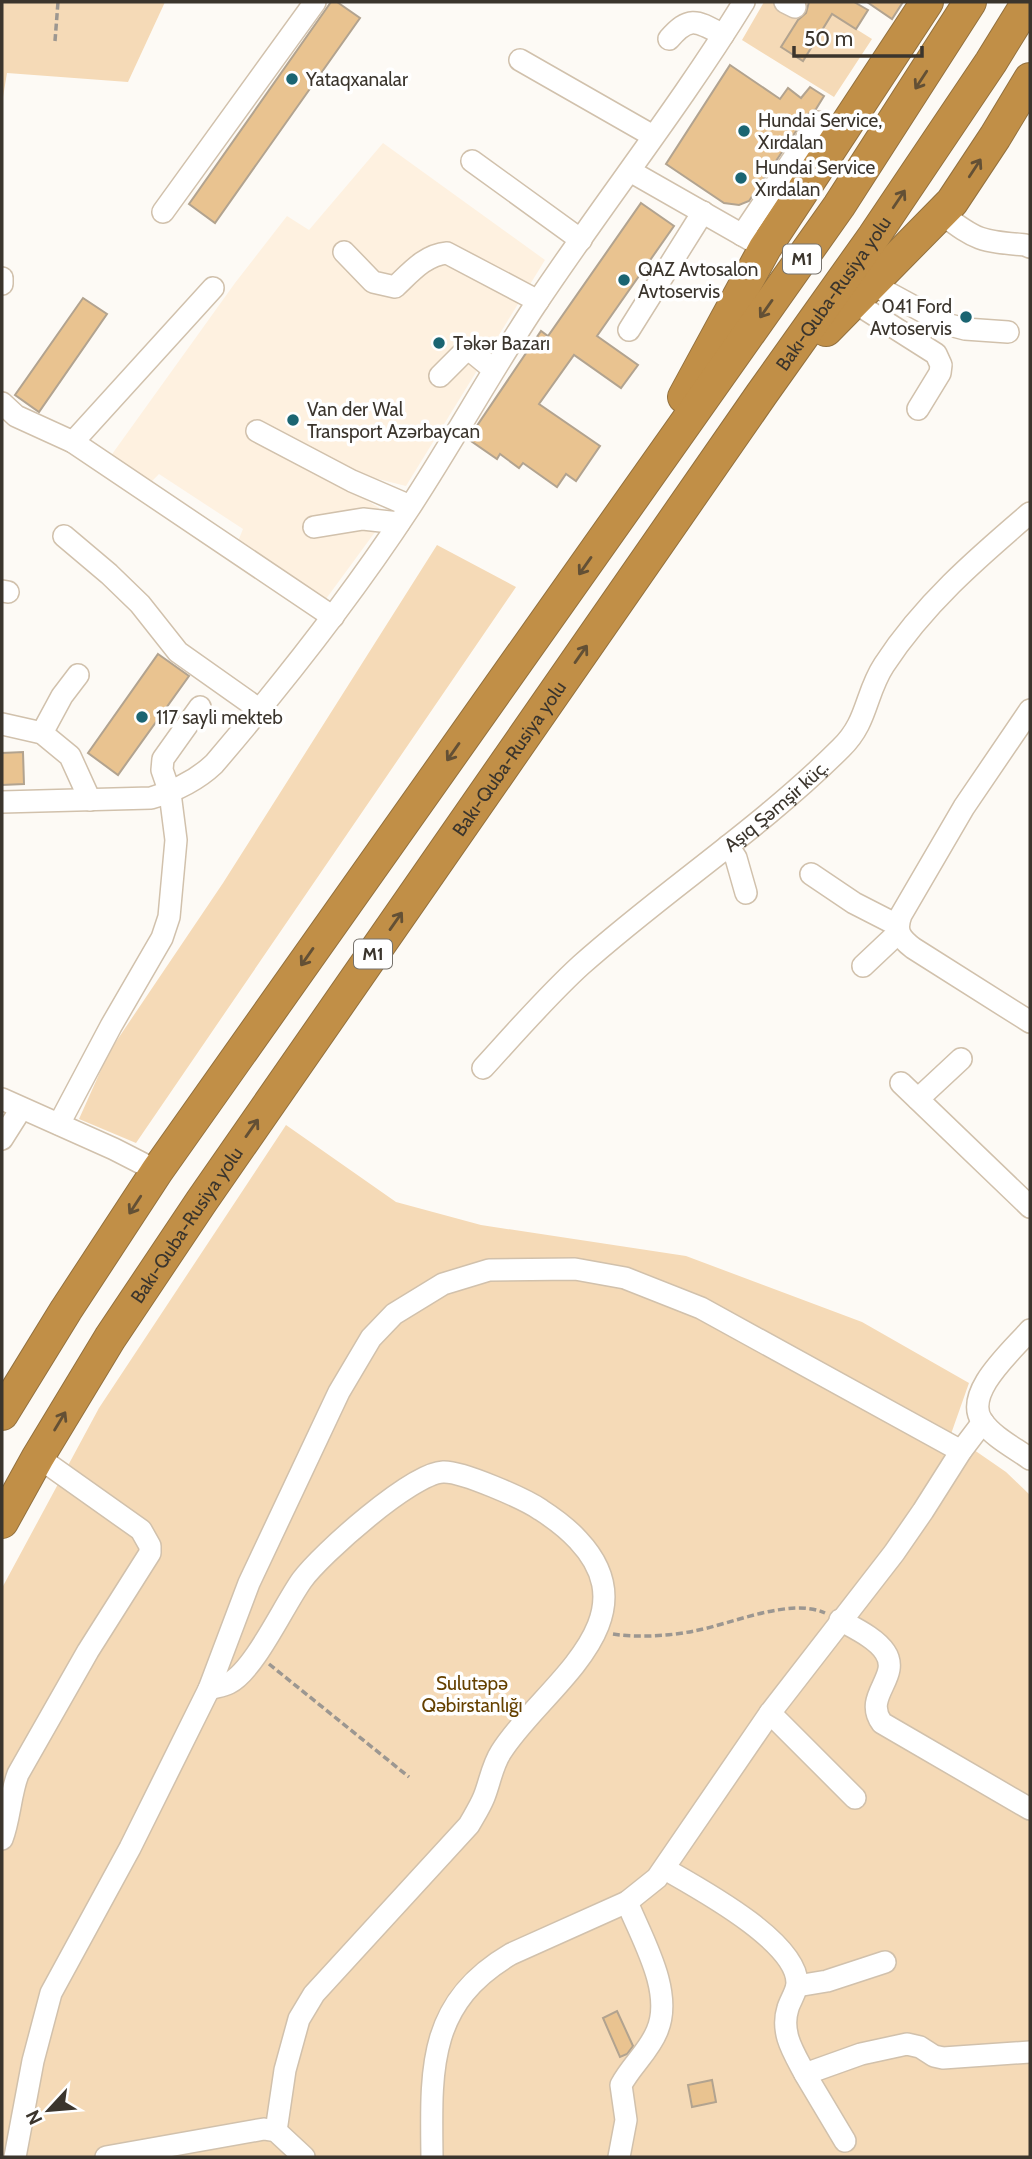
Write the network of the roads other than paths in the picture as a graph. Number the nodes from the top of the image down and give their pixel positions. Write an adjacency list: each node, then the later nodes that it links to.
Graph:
1 (315, 2): 14 (street)
2 (928, 2): 18 (highway)
3 (971, 2): 35 (highway, M1, one-way to 35)
4 (1028, 2): 30 (highway, Bakı-Quba-Rusiya yolu / M1, one-way to 4)
5 (734, 5): 6 (street)
6 (723, 35): 7 (street); 11 (street)
7 (669, 39)
8 (520, 60): 11 (street)
9 (1030, 79): 16 (highway, one-way to 9)
10 (818, 122): 18 (street)
11 (653, 136): 13 (street)
12 (472, 161): 17 (street)
13 (630, 171): 15 (street); 17 (street)
14 (163, 212)
15 (702, 212): 18 (street); 26 (street)
16 (942, 214): 19 (street); 24 (highway)
17 (581, 240): 25 (street)
18 (753, 241): 35 (highway)
19 (1028, 243)
20 (344, 252): 25 (street)
21 (2, 278): 22 (street)
22 (2, 284)
23 (213, 288): 34 (street)
24 (863, 293): 27 (street); 30 (highway); 32 (street)
25 (538, 301): 28 (street)
26 (629, 330)
27 (1008, 332)
28 (493, 369): 29 (street); 37 (street)
29 (440, 376)
30 (761, 395): 70 (highway, Bakı-Quba-Rusiya yolu / M1, one-way to 30)
31 (2, 404): 34 (street)
32 (918, 409)
33 (257, 431): 37 (street)
34 (73, 442): 40 (street)
35 (624, 511): 64 (highway, M1, one-way to 64)
36 (1030, 513): 50 (street, Aşıq Şəmşir küç.)
37 (404, 514): 38 (street); 40 (street)
38 (314, 527)
39 (64, 536): 43 (street)
40 (332, 617): 43 (street)
41 (78, 675): 46 (street)
42 (200, 706): 47 (street)
43 (260, 709): 47 (street)
44 (1030, 710): 53 (street)
45 (2, 724): 46 (street)
46 (42, 733): 48 (street)
47 (170, 793): 48 (street); 62 (street)
48 (90, 800): 49 (street)
49 (2, 802)
50 (729, 846): 52 (street); 57 (street, Aşıq Şəmşir küç.)
51 (811, 874): 53 (street)
52 (746, 894)
53 (898, 929): 54 (street); 55 (street)
54 (863, 966)
55 (1028, 1016)
56 (961, 1059): 60 (street)
57 (483, 1068)
58 (901, 1083): 60 (street)
59 (2, 1099): 61 (street)
60 (918, 1099): 65 (street)
61 (21, 1109): 62 (street); 63 (street)
62 (59, 1124): 64 (street)
63 (2, 1139)
64 (157, 1171): 67 (highway, M1, one-way to 67)
65 (1030, 1207)
66 (1030, 1331): 68 (street)
67 (2, 1414)
68 (983, 1422): 69 (street); 71 (street)
69 (961, 1451): 73 (street); 74 (street)
70 (38, 1457): 72 (highway, Bakı-Quba-Rusiya yolu / M1); 78 (street)
71 (1030, 1459)
72 (2, 1522)
73 (840, 1620): 75 (street); 77 (street)
74 (209, 1689): 85 (street); 87 (street)
75 (770, 1713): 76 (street); 79 (street)
76 (855, 1798)
77 (1030, 1809)
78 (2, 1839)
79 (665, 1869): 80 (street); 82 (street)
80 (627, 1902): 90 (street); 91 (street)
81 (885, 1962): 82 (street)
82 (797, 1986): 84 (street)
83 (1030, 2052): 84 (street)
84 (805, 2074): 86 (street)
85 (276, 2130): 88 (street); 89 (street)
86 (845, 2141)
87 (15, 2157)
88 (106, 2157)
89 (304, 2157)
90 (432, 2157)
91 (619, 2157)

